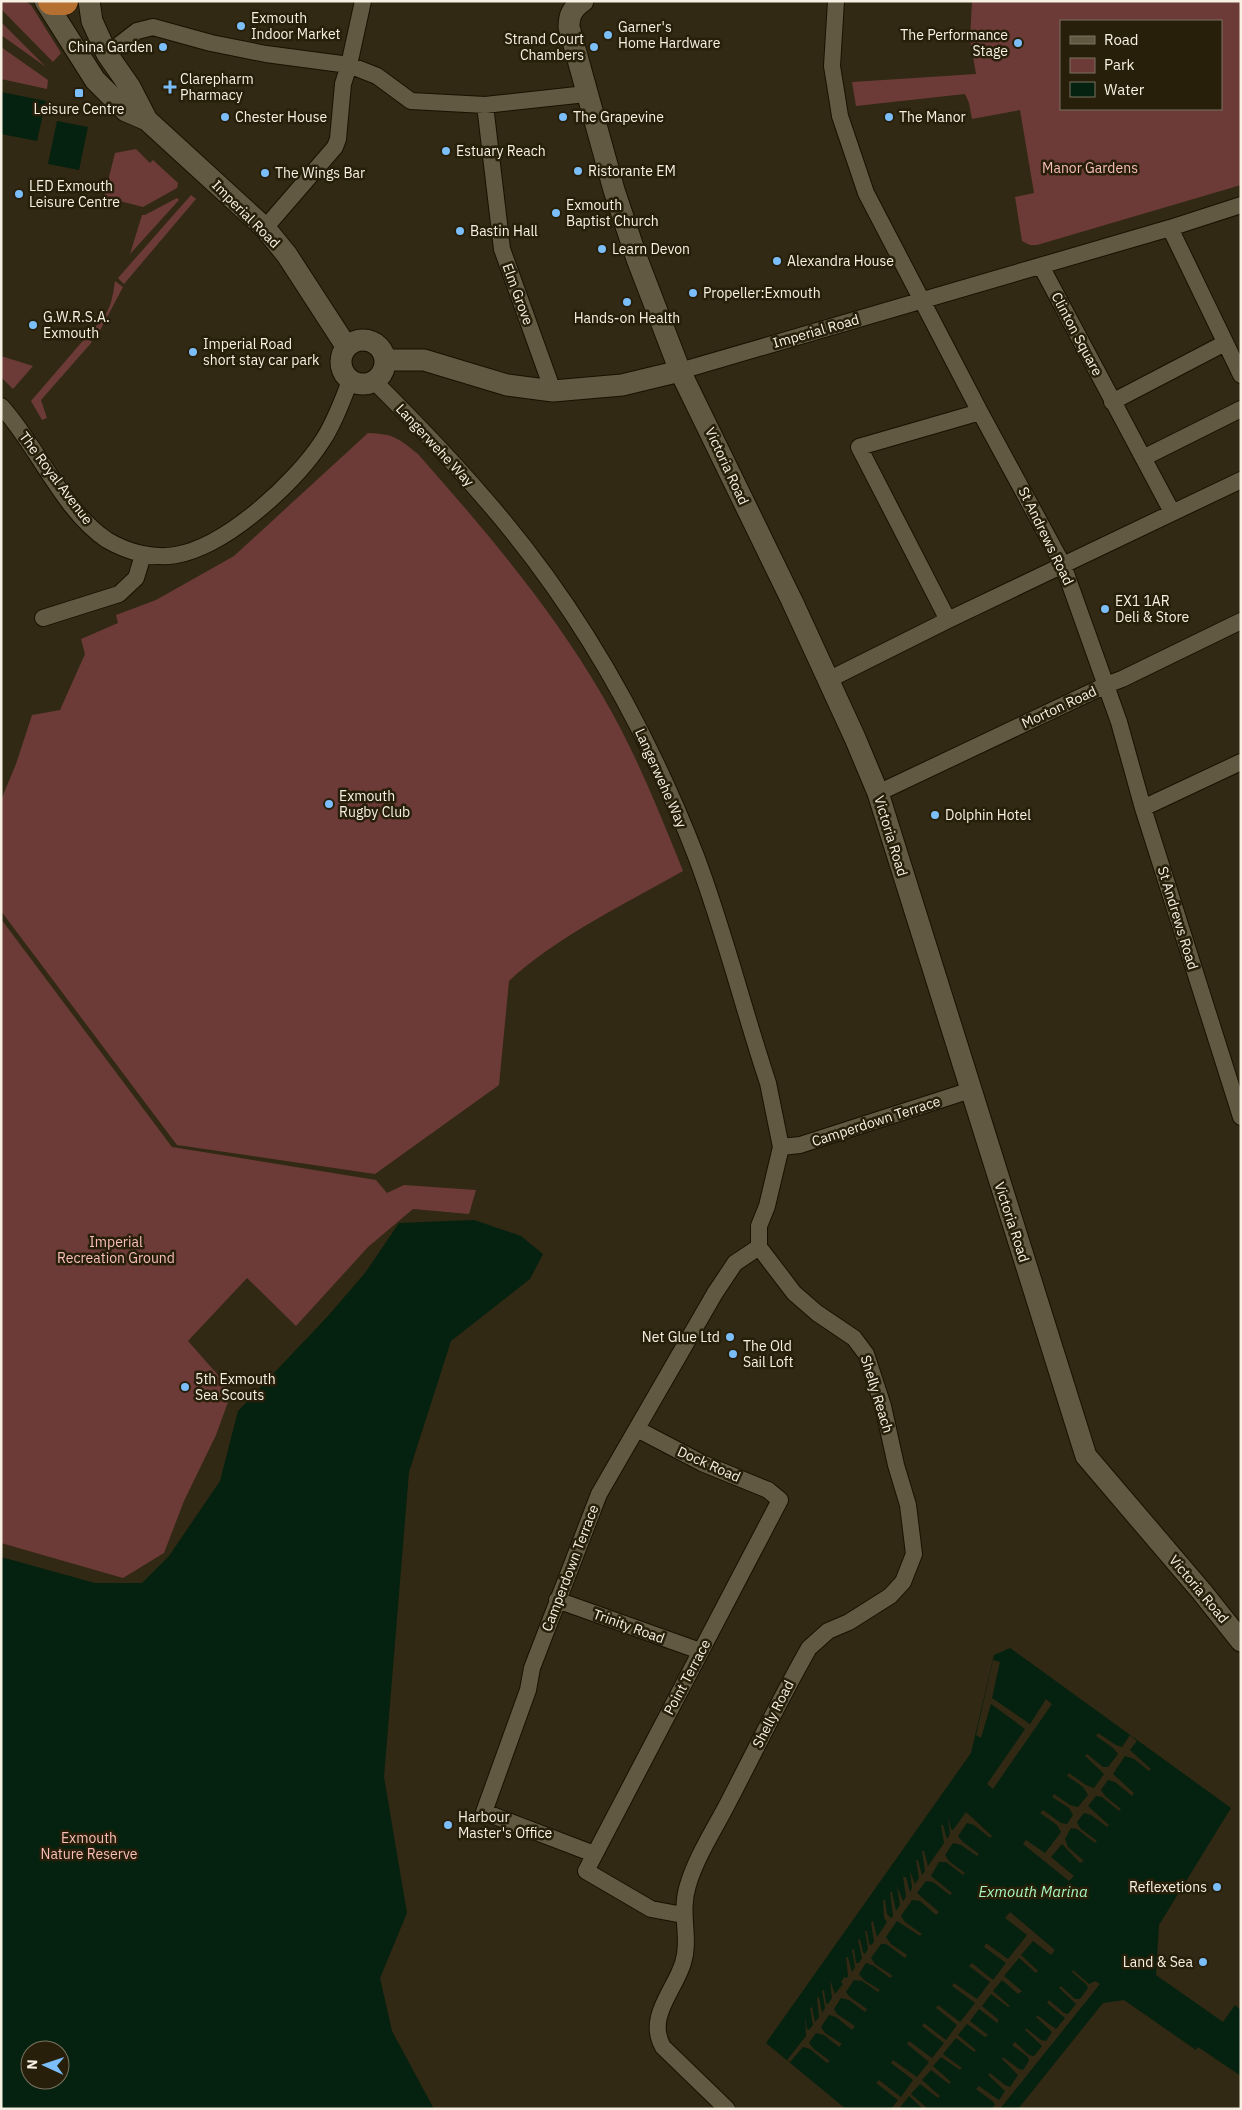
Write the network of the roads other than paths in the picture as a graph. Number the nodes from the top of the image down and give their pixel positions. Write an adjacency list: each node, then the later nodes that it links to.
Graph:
1 (45, 1): 12 (street, Imperial Road)
2 (52, 1): 3 (highway)
3 (64, 1)
4 (89, 1): 8 (street, Imperial Road)
5 (363, 1): 9 (street)
6 (836, 1): 17 (street, St Andrews Road)
7 (578, 5): 10 (street, Victoria Road)
8 (107, 54): 9 (street); 12 (street, Imperial Road)
9 (349, 65): 11 (street); 14 (street)
10 (586, 94): 11 (street); 21 (street, Victoria Road)
11 (485, 105): 25 (street, Elm Grove)
12 (147, 120): 14 (street, Imperial Road)
13 (1241, 205): 15 (street, Imperial Road)
14 (265, 228): 19 (street, Imperial Road)
15 (1170, 228): 16 (street, Imperial Road); 18 (street)
16 (1041, 266): 17 (street, Imperial Road); 26 (street, Clinton Square)
17 (922, 300): 21 (street, Imperial Road); 29 (street, St Andrews Road)
18 (1226, 344): 22 (street); 26 (street)
19 (346, 346): 20 (street); 23 (street)
20 (385, 360): 24 (street); 25 (street, Imperial Road)
21 (680, 372): 25 (street, Imperial Road); 38 (street, Victoria Road)
22 (1241, 376)
23 (350, 381): 24 (street); 33 (street, The Royal Avenue)
24 (374, 381): 45 (street, Langerwehe Way)
25 (552, 391)
26 (1112, 402): 30 (street, Clinton Square)
27 (1, 406): 33 (street, The Royal Avenue)
28 (1241, 408): 30 (street)
29 (980, 412): 34 (street, St Andrews Road); 36 (street)
30 (1143, 458): 32 (street, Clinton Square)
31 (1241, 480): 32 (street)
32 (1172, 512): 34 (street)
33 (143, 555): 35 (street)
34 (1063, 566): 36 (street); 39 (street, St Andrews Road)
35 (43, 618)
36 (948, 620): 38 (street)
37 (1241, 621): 39 (street, Morton Road)
38 (828, 680): 41 (street, Victoria Road)
39 (1106, 685): 41 (street, Morton Road); 42 (street, St Andrews Road)
40 (1241, 762): 42 (street)
41 (878, 793): 43 (street, Victoria Road)
42 (1143, 808): 44 (street, St Andrews Road)
43 (971, 1090): 45 (street, Camperdown Terrace); 51 (street, Victoria Road)
44 (1241, 1117)
45 (781, 1147): 46 (street, Langerwehe Way)
46 (759, 1247): 47 (street, Camperdown Terrace); 49 (street, Shelly Reach)
47 (637, 1429): 48 (street, Dock Road); 50 (street, Camperdown Terrace)
48 (780, 1500): 52 (street, Point Terrace)
49 (914, 1554): 54 (street, Shelly Road)
50 (557, 1600): 52 (street, Trinity Road); 53 (street, Camperdown Terrace)
51 (1241, 1641)
52 (700, 1652): 53 (street, Point Terrace)
53 (594, 1854): 54 (street)
54 (683, 1916): 55 (street, Shelly Road)
55 (727, 2109)

